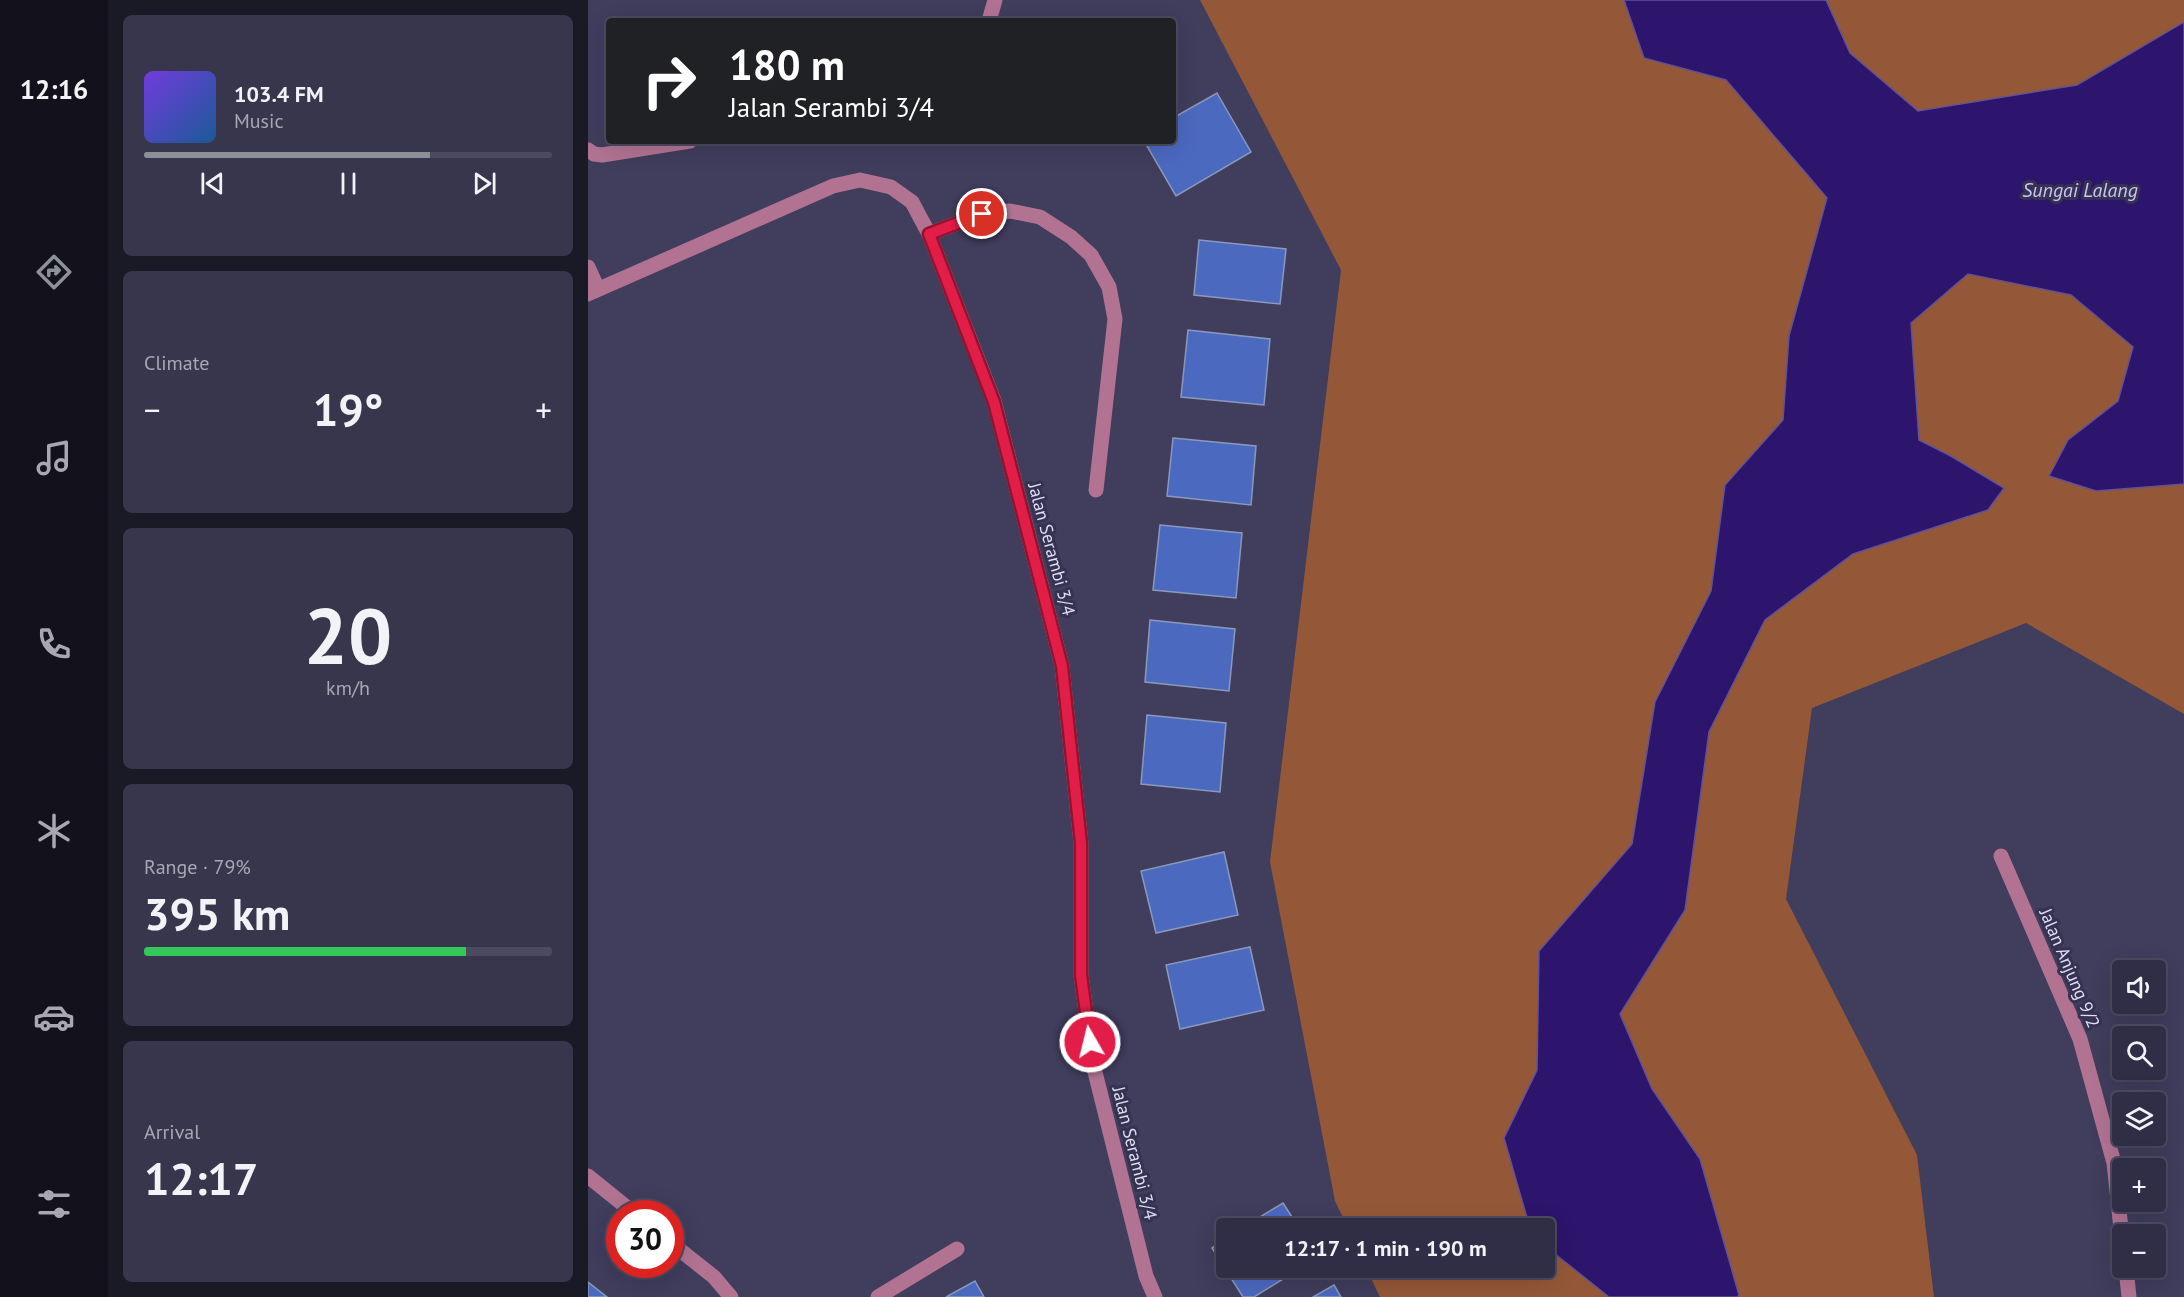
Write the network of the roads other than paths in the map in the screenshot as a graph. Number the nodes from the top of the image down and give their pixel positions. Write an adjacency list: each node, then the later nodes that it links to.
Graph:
1 (995, 0): 2 (street)
2 (990, 18)
3 (671, 144): 4 (street)
4 (588, 150)
5 (929, 234): 7 (street, Jalan Serambi 3/4); 8 (street); 18 (street, Jalan Serambi 3/4)
6 (588, 267): 7 (street)
7 (593, 292)
8 (1096, 490)
9 (2001, 856): 12 (street, Jalan Anjung 9/2)
10 (588, 1176): 11 (street)
11 (618, 1200)
12 (2121, 1224)
13 (957, 1249): 17 (street)
14 (684, 1253): 16 (street)
15 (2127, 1278): 19 (street)
16 (731, 1297)
17 (878, 1297)
18 (1155, 1297)
19 (2129, 1297)

